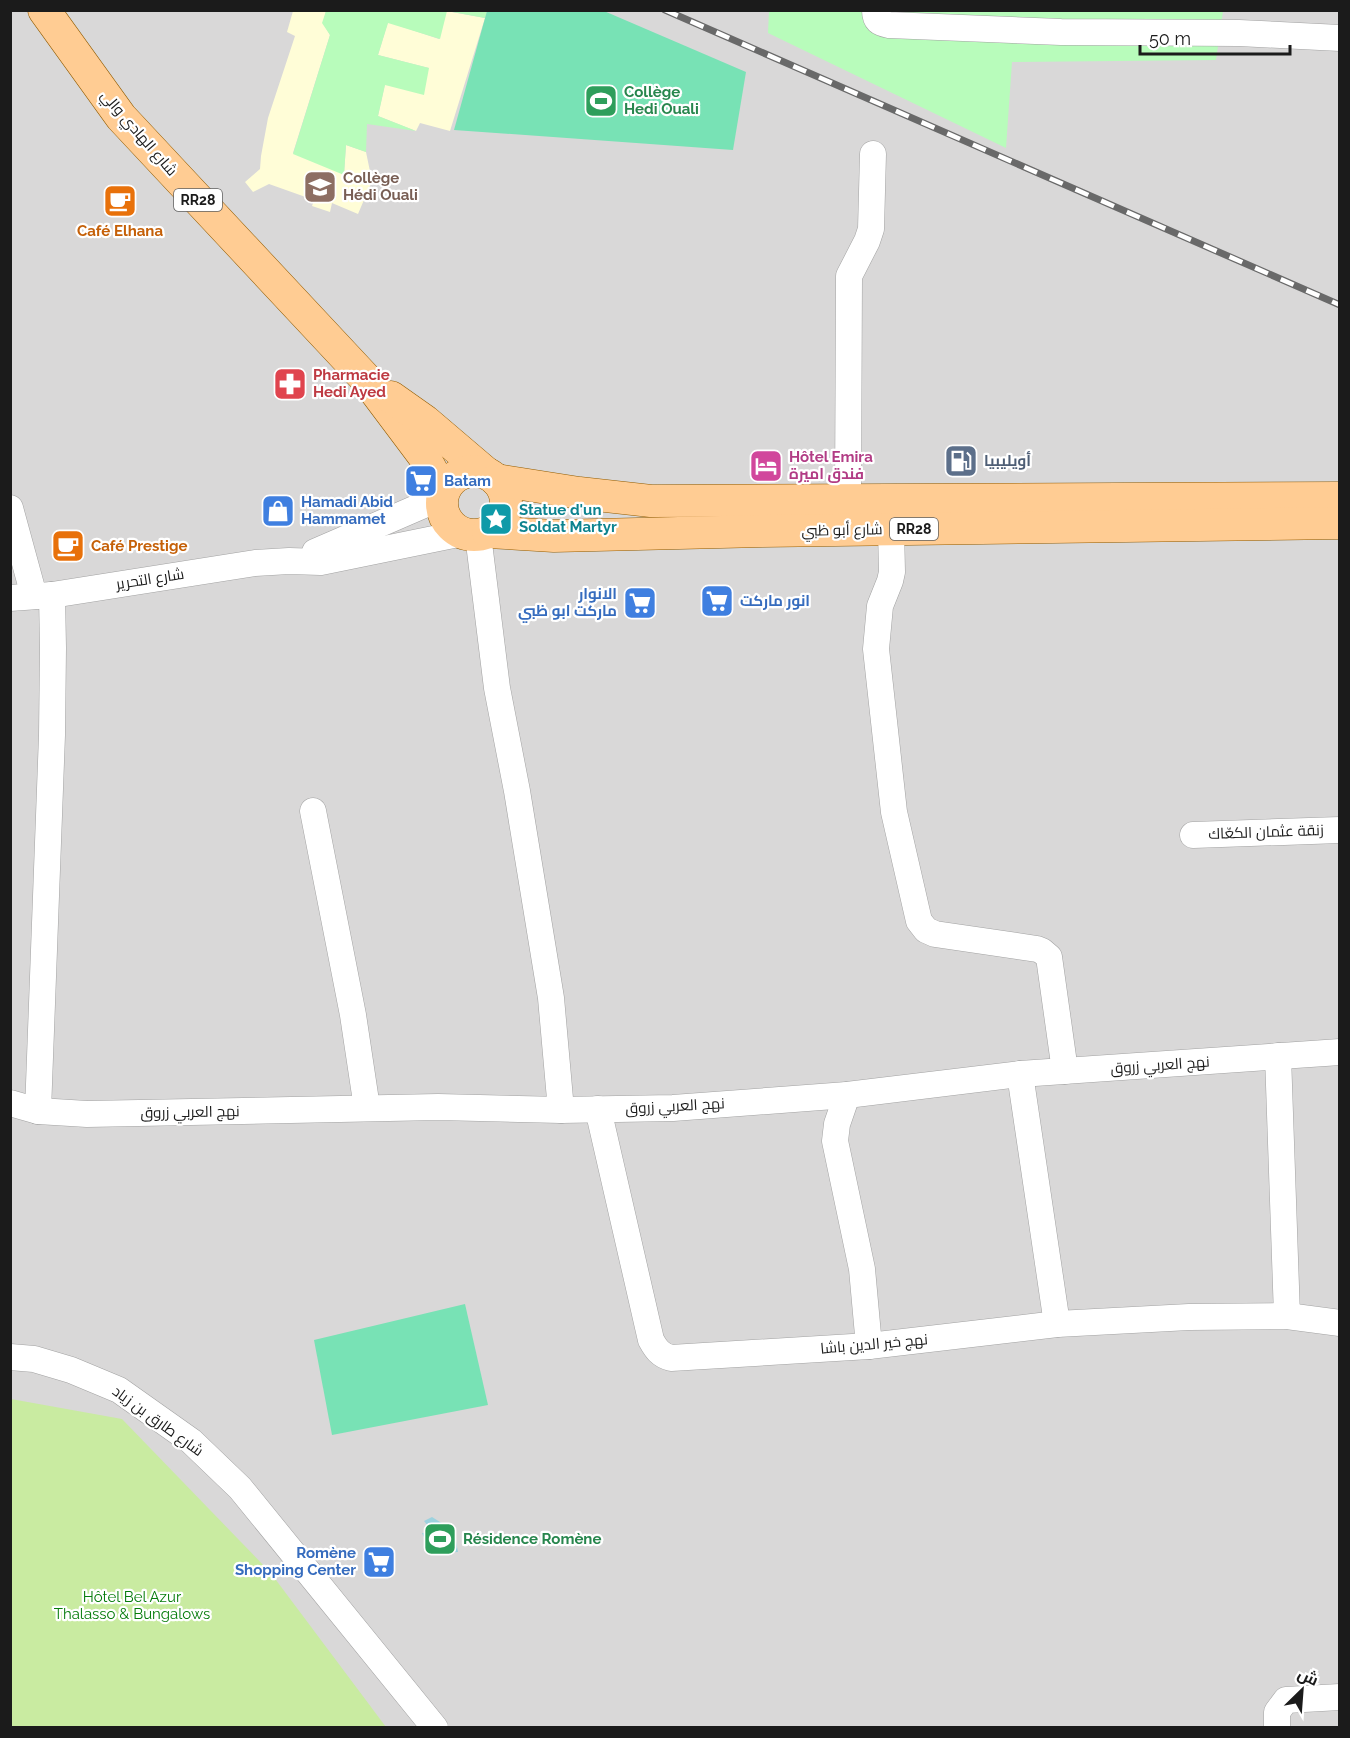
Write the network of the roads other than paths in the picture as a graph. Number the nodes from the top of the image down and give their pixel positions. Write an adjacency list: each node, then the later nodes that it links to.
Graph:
1 (44, 10): 5 (main road, شارع الهادي والي / RR28)
2 (875, 10): 3 (street)
3 (1340, 38)
4 (873, 154): 9 (street)
5 (366, 379): 6 (main road, شارع الهادي والي / RR28); 7 (main road, شارع الهادي والي / RR28)
6 (491, 476): 7 (main road, RR28); 9 (main road, شارع أبو ظبي / RR28); 14 (main road)
7 (443, 494): 14 (main road, RR28); 15 (street, شارع التحرير)
8 (1340, 498): 11 (main road, شارع أبو ظبي / RR28)
9 (848, 501): 11 (main road, شارع أبو ظبي / RR28)
10 (10, 508): 16 (street)
11 (987, 514): 12 (main road, شارع أبو ظبي / RR28); 13 (main road, شارع أبو ظبي / RR28)
12 (1340, 523)
13 (891, 529): 14 (main road, شارع أبو ظبي / RR28); 22 (street)
14 (476, 533): 15 (street, شارع التحرير); 28 (street)
15 (321, 556): 16 (street, شارع التحرير)
16 (32, 596): 29 (street)
17 (313, 811): 26 (street)
18 (1340, 830): 19 (street, زنقة عثمان الكعّاك)
19 (1193, 835)
20 (1340, 1052): 21 (street, نهج العربي زروق)
21 (1278, 1056): 22 (street, نهج العربي زروق); 30 (street)
22 (1065, 1071): 23 (street, نهج العربي زروق)
23 (1020, 1074): 24 (street, نهج العربي زروق); 31 (street)
24 (847, 1095): 27 (street, نهج العربي زروق); 33 (street)
25 (10, 1103): 29 (street, نهج العربي زروق)
26 (367, 1107): 28 (street, نهج العربي زروق); 29 (street, نهج العربي زروق)
27 (598, 1109): 28 (street, نهج العربي زروق); 33 (street, نهج خير الدين باشا)
28 (561, 1110)
29 (38, 1111)
30 (1287, 1316): 31 (street, نهج خير الدين باشا); 32 (street, نهج خير الدين باشا)
31 (1057, 1323): 33 (street, نهج خير الدين باشا)
32 (1340, 1323)
33 (869, 1346)
34 (10, 1358): 36 (street, شارع طارق بن زياد)
35 (1340, 1697): 37 (street)
36 (435, 1728)
37 (1277, 1728)

